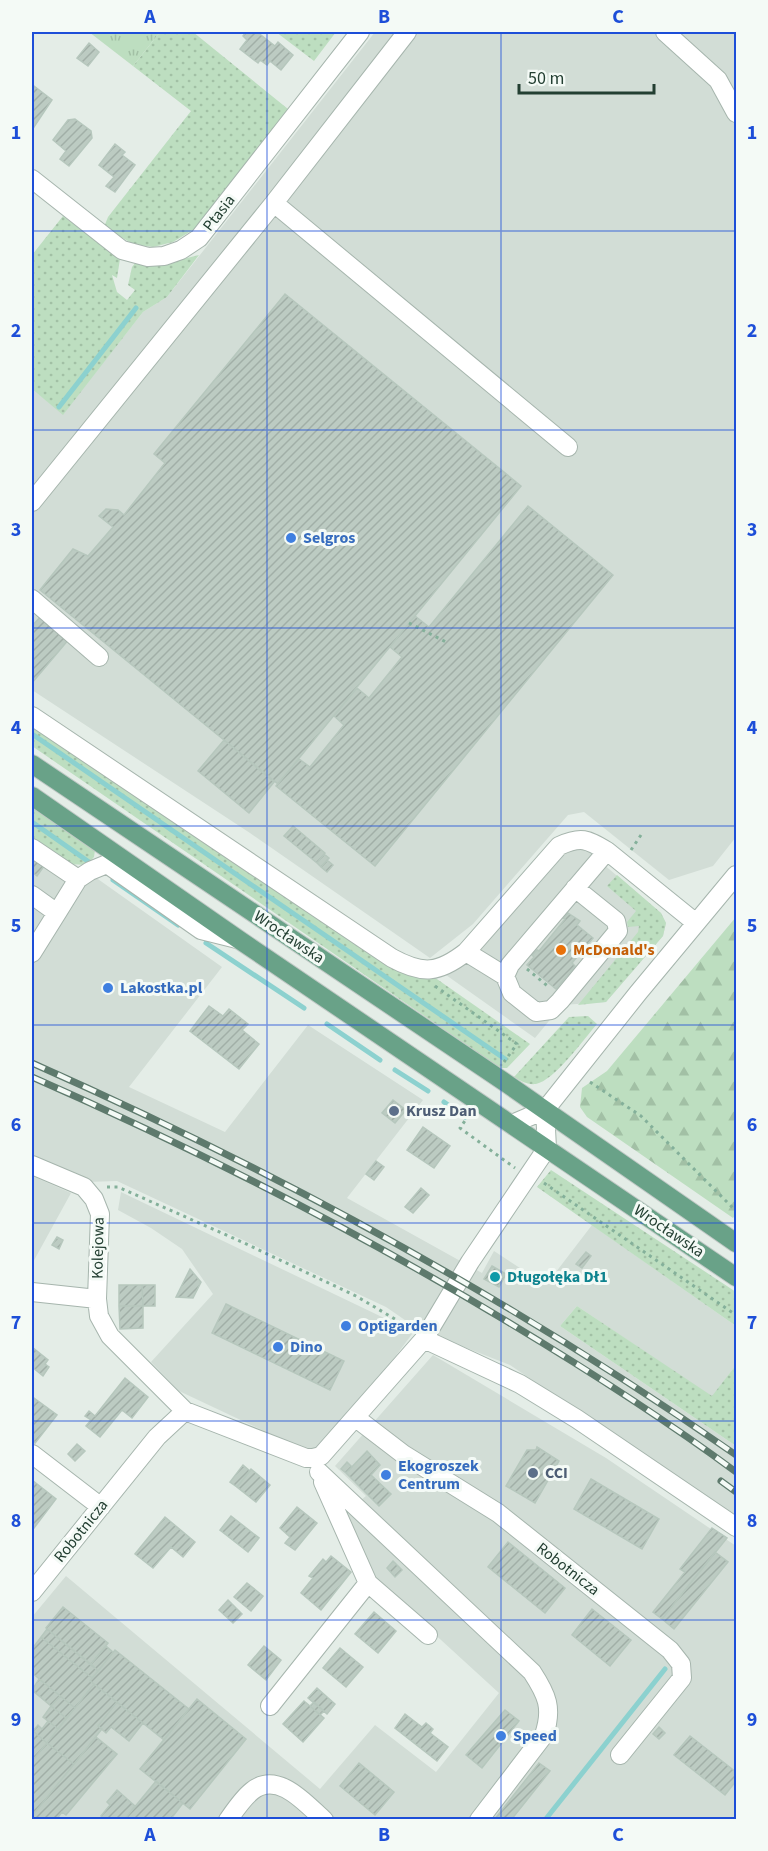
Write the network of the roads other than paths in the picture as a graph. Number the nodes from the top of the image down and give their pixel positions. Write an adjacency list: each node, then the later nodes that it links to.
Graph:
1 (360, 32): 5 (street, Ptasia)
2 (407, 32): 6 (street)
3 (665, 32): 4 (street)
4 (736, 113)
5 (32, 179)
6 (274, 203): 7 (street); 8 (street)
7 (568, 447)
8 (32, 502)
9 (32, 599): 10 (street)
10 (99, 657)
11 (32, 716): 24 (street)
12 (32, 764): 27 (main road, Wrocławska)
13 (32, 796): 23 (main road, Wrocławska)
14 (32, 848): 17 (street)
15 (607, 851): 18 (street); 21 (street); 22 (street)
16 (736, 875): 21 (street)
17 (78, 879): 20 (street); 23 (street)
18 (575, 888): 26 (street); 26 (street)
19 (32, 895): 20 (street)
20 (57, 913): 25 (street)
21 (696, 923): 27 (street)
22 (480, 936): 24 (street); 26 (street)
23 (238, 939): 28 (main road, Wrocławska)
24 (466, 952): 26 (street)
25 (32, 953)
26 (507, 971)
27 (545, 1110): 28 (street); 29 (street); 31 (main road, Wrocławska)
28 (512, 1124): 29 (main road, Wrocławska)
29 (547, 1148): 32 (main road, Wrocławska); 35 (street)
30 (32, 1165): 34 (street, Kolejowa)
31 (736, 1243)
32 (736, 1277)
33 (32, 1292): 34 (street)
34 (97, 1299): 36 (street, Kolejowa)
35 (424, 1339): 37 (street); 41 (street)
36 (186, 1411): 39 (street); 40 (street, Robotnicza)
37 (356, 1418): 39 (street); 46 (street, Robotnicza)
38 (32, 1454): 40 (street)
39 (316, 1465): 42 (street); 49 (street)
40 (101, 1507): 43 (street, Robotnicza)
41 (736, 1527)
42 (368, 1583): 44 (street); 45 (street)
43 (32, 1592)
44 (428, 1635)
45 (270, 1706)
46 (620, 1755)
47 (317, 1816): 48 (street)
48 (228, 1820)
49 (479, 1820)

